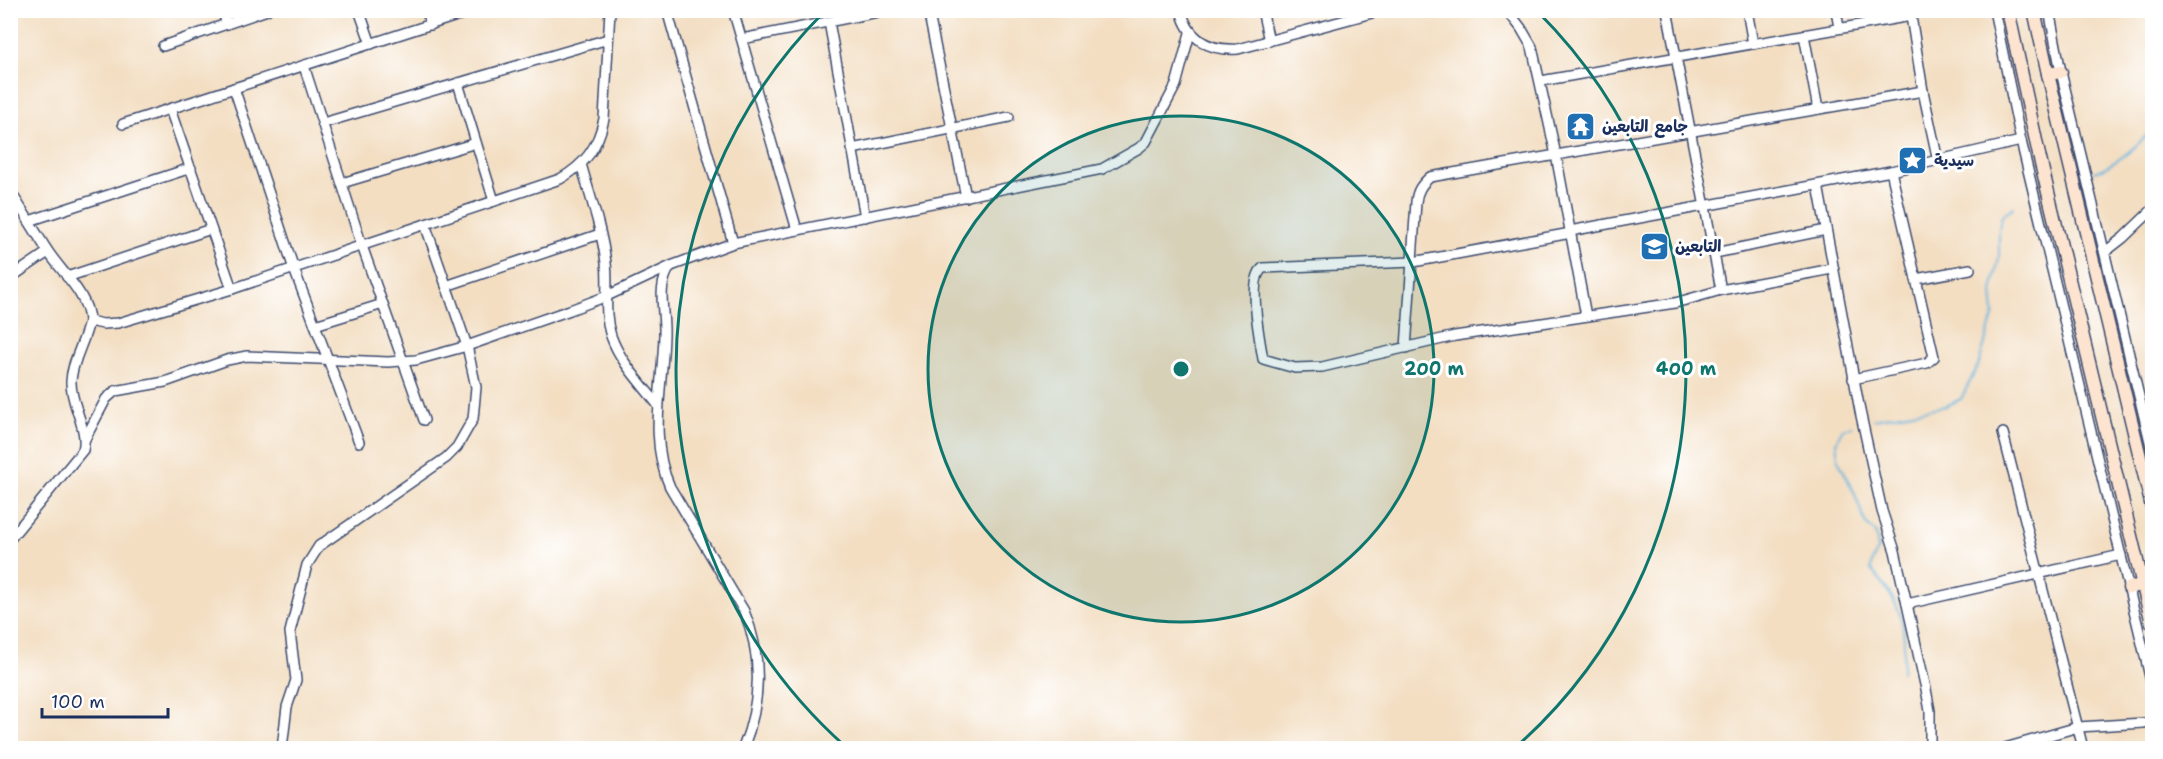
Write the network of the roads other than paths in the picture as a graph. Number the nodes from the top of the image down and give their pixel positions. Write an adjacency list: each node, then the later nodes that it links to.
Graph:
1 (222, 10): 24 (street)
2 (267, 10): 24 (street)
3 (359, 10): 32 (street)
4 (426, 10): 25 (street)
5 (475, 10): 25 (street)
6 (610, 10): 29 (street)
7 (667, 10): 73 (street)
8 (733, 10): 30 (street)
9 (888, 10): 23 (street)
10 (928, 10): 48 (street)
11 (1181, 10): 27 (street)
12 (1262, 10): 31 (street)
13 (1383, 10): 31 (street)
14 (1507, 10): 39 (street)
15 (1667, 10): 35 (street)
16 (1747, 10): 33 (street)
17 (1836, 10): 26 (street)
18 (1994, 10): 50 (street)
19 (2008, 10): 110 (main road)
20 (2034, 10): 38 (main road)
21 (2049, 10): 37 (street)
22 (1910, 13): 26 (street); 42 (street)
23 (829, 22): 30 (street); 52 (street)
24 (227, 24): 34 (street)
25 (431, 25): 32 (street)
26 (1839, 28): 28 (street)
27 (1190, 33): 31 (street); 61 (street)
28 (1804, 35): 33 (street); 44 (street)
29 (608, 39): 40 (street); 55 (street)
30 (742, 39): 69 (street)
31 (1269, 41)
32 (371, 44): 36 (street)
33 (1753, 44): 35 (street)
34 (163, 46)
35 (1677, 58): 39 (street); 49 (street)
36 (304, 66): 41 (street); 46 (street)
37 (2061, 72): 38 (main road); 76 (street)
38 (2048, 74): 105 (main road)
39 (1541, 81): 53 (street)
40 (458, 83): 46 (street); 51 (street)
41 (234, 88): 43 (street); 80 (street)
42 (1923, 91): 44 (street); 54 (street)
43 (170, 109): 47 (street); 56 (street)
44 (1818, 109): 49 (street)
45 (1009, 117): 48 (street)
46 (323, 123): 58 (street)
47 (123, 124)
48 (952, 129): 52 (street); 61 (street)
49 (1692, 132): 53 (street); 63 (street)
50 (2021, 141): 54 (street); 108 (street)
51 (476, 143): 58 (street); 62 (street)
52 (852, 149): 65 (street)
53 (1556, 155): 71 (street); 78 (street)
54 (1938, 160): 57 (street)
55 (581, 164): 62 (street); 72 (street)
56 (190, 168): 66 (street); 68 (street)
57 (1891, 171): 59 (street); 85 (street)
58 (342, 183): 74 (street)
59 (1818, 185): 63 (street); 70 (street)
60 (10, 191): 66 (street)
61 (966, 196): 65 (street)
62 (494, 201): 67 (street)
63 (1705, 206): 71 (street); 77 (street)
64 (2152, 210): 76 (street)
65 (864, 217): 69 (street)
66 (29, 222): 75 (street)
67 (425, 224): 74 (street); 86 (street)
68 (211, 229): 83 (street); 87 (street)
69 (798, 230): 73 (street)
70 (1826, 230): 77 (street); 81 (street)
71 (1570, 232): 78 (street); 91 (street)
72 (600, 234): 86 (street); 89 (street)
73 (733, 243): 79 (street)
74 (362, 246): 80 (street); 90 (street)
75 (48, 252): 83 (street); 84 (street)
76 (2105, 252): 104 (street)
77 (1714, 253): 88 (street)
78 (1413, 262): 95 (street); 95 (street)
79 (671, 266): 89 (street); 99 (street)
80 (294, 269): 87 (street); 93 (street)
81 (1832, 269): 88 (street); 98 (street)
82 (1970, 269): 85 (street)
83 (67, 277): 92 (street)
84 (10, 278)
85 (1916, 279): 98 (street)
86 (446, 286): 94 (street)
87 (232, 289): 92 (street)
88 (1721, 290): 91 (street)
89 (607, 296): 94 (street); 99 (street)
90 (383, 304): 93 (street); 97 (street)
91 (1586, 316): 95 (street)
92 (89, 321): 102 (street)
93 (315, 325): 96 (street)
94 (467, 346): 97 (street); 117 (street)
95 (1406, 348)
96 (329, 361): 97 (street); 102 (street); 103 (street)
97 (404, 362): 100 (street)
98 (1853, 379): 112 (street)
99 (658, 405): 118 (street)
100 (424, 420)
101 (2003, 433): 109 (street)
102 (85, 439): 107 (street)
103 (359, 442)
104 (2152, 450)
105 (2147, 459): 106 (main road)
106 (2152, 507)
107 (10, 539)
108 (2121, 555): 109 (street); 111 (street)
109 (2039, 575): 112 (street); 116 (street)
110 (2148, 583): 111 (main road); 113 (main road)
111 (2129, 588): 114 (street)
112 (1907, 604): 119 (street)
113 (2152, 623)
114 (2152, 685)
115 (2144, 723): 116 (street)
116 (2078, 728): 120 (street); 121 (street)
117 (282, 748)
118 (743, 748)
119 (1930, 748)
120 (2005, 748)
121 (2083, 748)

